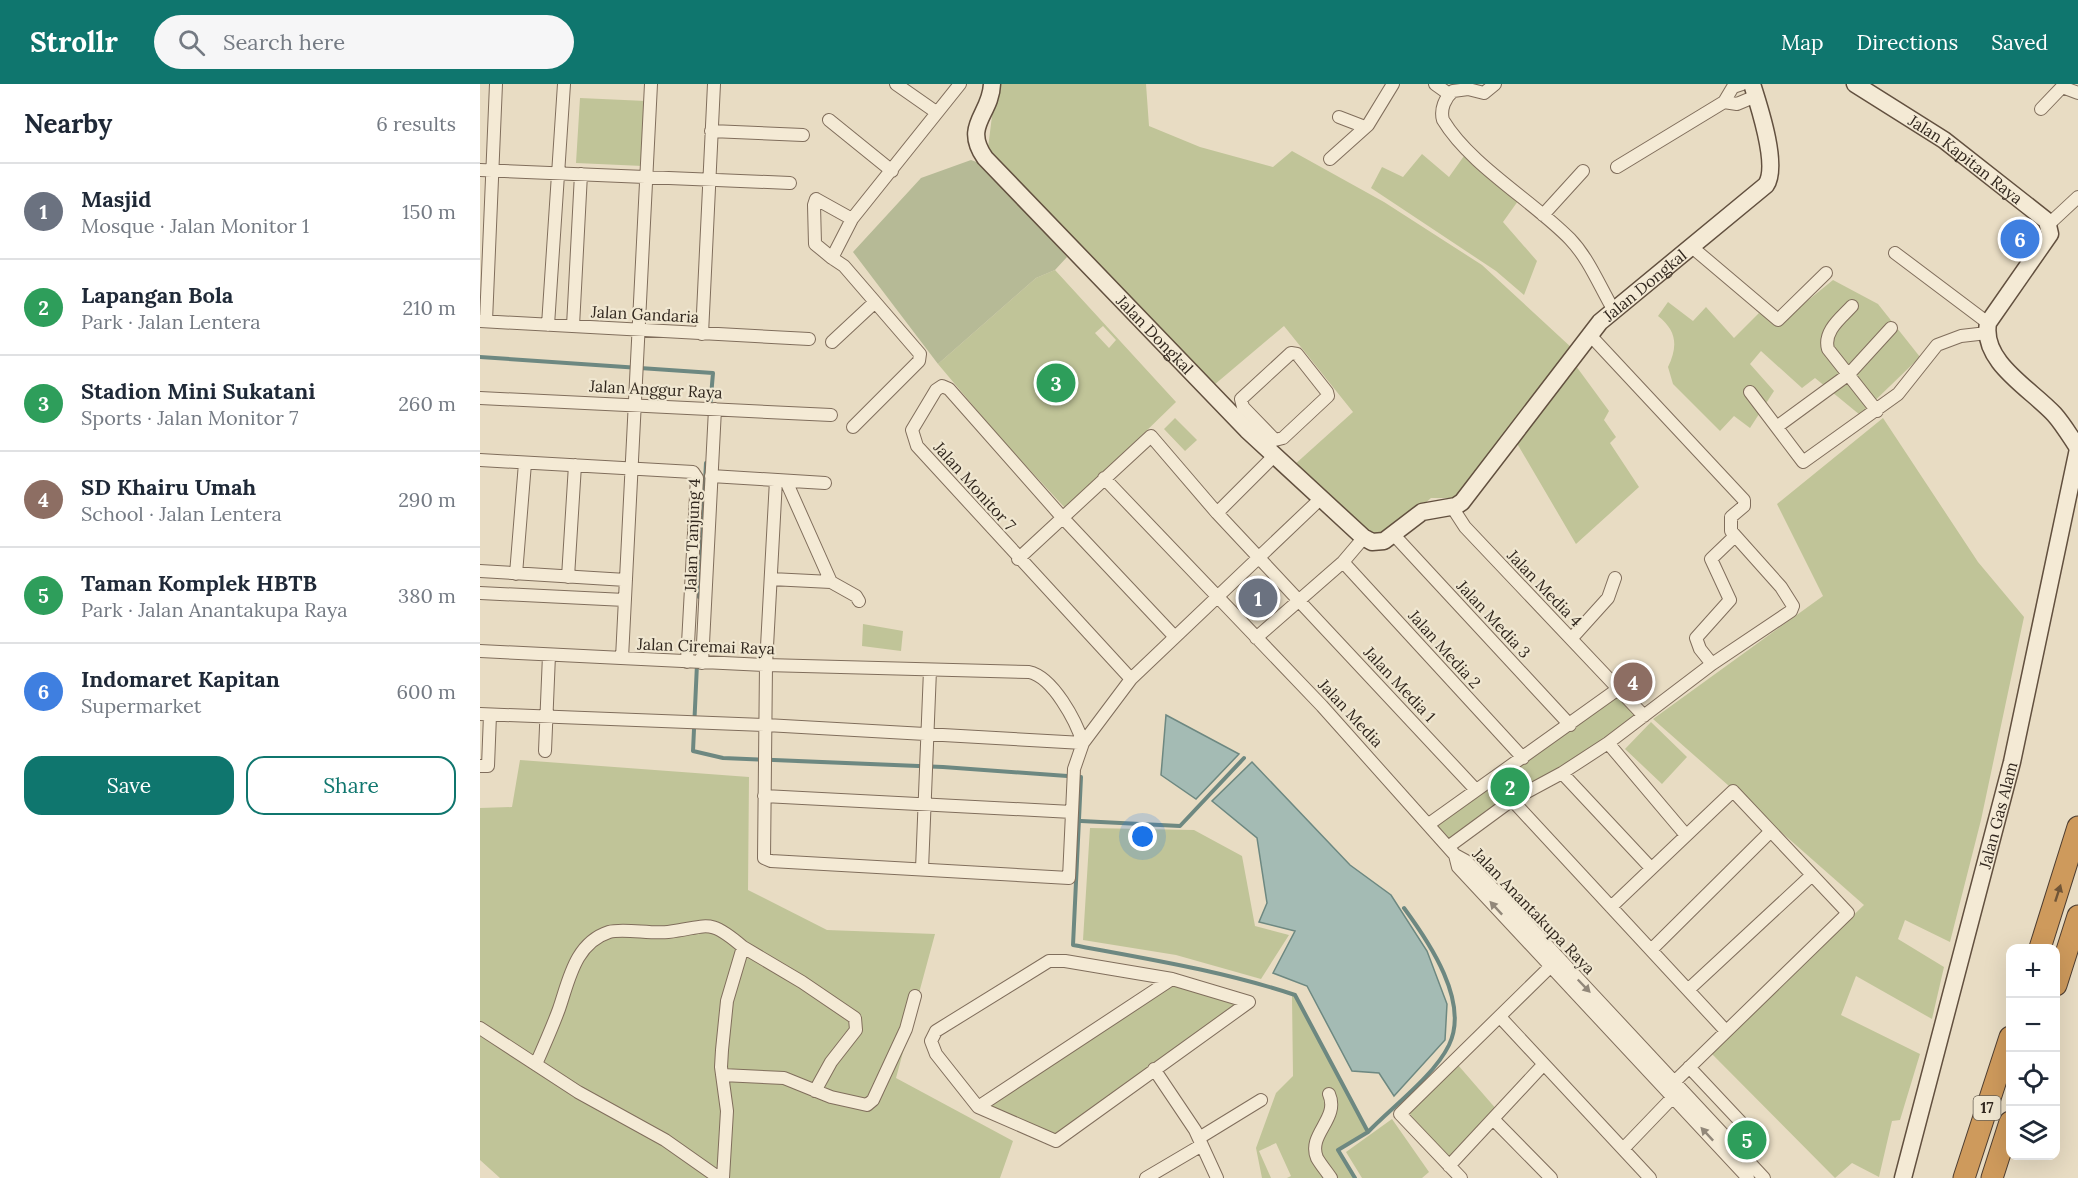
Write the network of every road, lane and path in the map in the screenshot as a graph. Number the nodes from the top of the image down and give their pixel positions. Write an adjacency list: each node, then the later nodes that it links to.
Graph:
1 (496, 84): 26 (street)
2 (564, 84): 29 (street)
3 (651, 84): 31 (street)
4 (714, 84): 22 (street)
5 (896, 84): 18 (street)
6 (960, 84): 18 (street)
7 (992, 84): 62 (street, Jalan Dongkal)
8 (1393, 84): 21 (street)
9 (1435, 84): 15 (street)
10 (1495, 84): 15 (street)
11 (1742, 84): 16 (street)
12 (1855, 84): 37 (street, Jalan Kapitan Raya)
13 (1754, 90): 16 (street); 38 (street, Jalan Dongkal)
14 (2078, 93): 17 (street)
15 (1449, 94): 35 (street)
16 (1724, 102): 25 (street)
17 (2041, 109)
18 (936, 112): 27 (street)
19 (1339, 117): 21 (street)
20 (829, 120): 27 (street)
21 (1365, 127): 24 (street)
22 (711, 131): 23 (street); 32 (street)
23 (803, 135)
24 (1330, 159)
25 (1617, 167)
26 (486, 170): 29 (street); 45 (street)
27 (892, 171): 36 (street)
28 (1583, 171): 35 (street)
29 (559, 172): 30 (street); 46 (street)
30 (581, 174): 31 (street); 47 (street)
31 (647, 176): 32 (street); 50 (street)
32 (708, 180): 33 (street); 51 (street)
33 (790, 183)
34 (2078, 197): 37 (street)
35 (1543, 215): 44 (street)
36 (852, 219): 40 (street); 40 (street)
37 (2049, 224): 49 (street)
38 (1693, 248): 41 (street); 44 (street, Jalan Dongkal)
39 (1895, 253): 49 (street)
40 (832, 258): 42 (street)
41 (1826, 273)
42 (875, 302): 54 (street); 64 (street)
43 (1852, 306): 55 (street)
44 (1613, 309): 52 (street, Jalan Dongkal)
45 (483, 321): 46 (street, Jalan Gandaria)
46 (548, 325): 47 (street, Jalan Gandaria)
47 (573, 326): 50 (street, Jalan Gandaria)
48 (1891, 328): 55 (street)
49 (1987, 328): 60 (street); 65 (street)
50 (640, 331): 51 (street, Jalan Gandaria); 58 (street)
51 (702, 334): 53 (street, Jalan Gandaria)
52 (1589, 334): 76 (street, Jalan Dongkal); 80 (street)
53 (808, 339)
54 (832, 342)
55 (1849, 374): 60 (street); 63 (street)
56 (1750, 392): 63 (street)
57 (480, 398): 58 (street, Jalan Anggur Raya)
58 (635, 404): 59 (street, Jalan Anggur Raya); 70 (street)
59 (710, 408): 61 (street, Jalan Anggur Raya); 71 (street, Jalan Tanjung 4)
60 (1877, 411): 63 (street)
61 (831, 416)
62 (1251, 425): 62 (street); 79 (street, Jalan Dongkal)
63 (1778, 426)
64 (853, 427)
65 (2078, 449): 173 (street, Jalan Gas Alam)
66 (1271, 459): 77 (street)
67 (480, 460): 68 (street)
68 (525, 462): 69 (street); 86 (street)
69 (576, 465): 70 (street); 87 (street)
70 (632, 468): 90 (street); 103 (street)
71 (711, 476): 73 (street); 103 (street, Jalan Tanjung 4)
72 (1104, 478): 77 (street, Jalan Media 1); 78 (street); 93 (street, Jalan Media)
73 (781, 480): 74 (street); 89 (street); 91 (street)
74 (825, 483)
75 (1316, 503): 82 (street)
76 (1452, 507): 79 (street); 99 (street, Jalan Media 4)
77 (1216, 513): 82 (street, Jalan Media 1)
78 (1062, 517): 83 (street); 83 (street, Jalan Monitor 7); 97 (street)
79 (1394, 535): 113 (street, Jalan Media 3)
80 (1735, 536): 104 (street); 104 (street)
81 (1360, 542): 84 (street)
82 (1260, 558): 93 (street); 95 (street, Jalan Media 1)
83 (1018, 559): 107 (street, Jalan Monitor 7)
84 (1343, 562): 95 (street); 118 (street, Jalan Media 2)
85 (480, 571): 86 (street)
86 (516, 574): 87 (street)
87 (569, 574): 90 (street)
88 (1615, 578): 99 (street)
89 (771, 579): 91 (street); 105 (street)
90 (626, 580): 94 (street)
91 (831, 582): 96 (street)
92 (480, 593): 94 (street)
93 (1218, 597): 97 (street); 98 (street, Jalan Media)
94 (625, 600): 102 (street)
95 (1300, 600): 98 (street); 121 (street, Jalan Media 1)
96 (858, 601)
97 (1174, 636): 107 (street)
98 (1256, 638): 126 (street, Jalan Media)
99 (1571, 639): 108 (street, Jalan Media 4)
100 (480, 651): 101 (street, Jalan Ciremai Raya)
101 (549, 655): 102 (street, Jalan Ciremai Raya); 111 (street)
102 (622, 658): 103 (street, Jalan Ciremai Raya)
103 (695, 662): 105 (street, Jalan Ciremai Raya)
104 (1712, 664): 110 (street)
105 (766, 665): 106 (street, Jalan Ciremai Raya); 112 (street)
106 (930, 670): 114 (street); 115 (street)
107 (1131, 679): 115 (street)
108 (1618, 689): 110 (street, Jalan Media 4); 113 (street)
109 (485, 715): 111 (street); 119 (street)
110 (1644, 716): 116 (street)
111 (546, 717): 112 (street); 117 (street)
112 (766, 725): 114 (street); 122 (street)
113 (1570, 725): 118 (street)
114 (928, 734): 115 (street); 124 (street)
115 (1083, 743): 125 (street)
116 (1608, 743): 120 (street); 129 (street)
117 (545, 751)
118 (1523, 758): 121 (street)
119 (484, 766)
120 (1562, 773): 123 (street); 131 (street)
121 (1476, 790): 126 (street)
122 (764, 796): 124 (street); 132 (street)
123 (1512, 800): 130 (street); 134 (street)
124 (925, 803): 125 (street); 132 (street)
125 (1072, 812): 132 (street)
126 (1429, 824): 130 (street, Jalan Media)
127 (2078, 827): 136 (highway, one-way to 127)
128 (1770, 832): 129 (street); 133 (street); 138 (street)
129 (1685, 834): 131 (street)
130 (1452, 851): 139 (street, Jalan Anantakupa Raya)
131 (1650, 867): 134 (street)
132 (922, 869)
133 (1812, 875): 142 (street); 146 (street)
134 (1611, 906): 138 (street)
135 (2078, 916): 140 (highway)
136 (2041, 944)
137 (743, 947): 148 (street); 152 (street); 154 (street)
138 (1651, 950): 142 (street)
139 (1554, 962): 144 (street); 153 (street, Jalan Anantakupa Raya)
140 (2060, 970)
141 (1172, 979): 151 (street); 157 (street); 157 (street)
142 (1689, 989): 146 (street)
143 (915, 996): 154 (street)
144 (1500, 1017): 149 (street); 163 (street)
145 (480, 1028): 148 (street)
146 (1725, 1030): 150 (street)
147 (2006, 1049): 174 (highway, 17)
148 (536, 1064): 164 (street)
149 (1543, 1065): 158 (street); 162 (street)
150 (1689, 1067): 153 (street); 159 (street)
151 (1154, 1069): 157 (street); 161 (street)
152 (722, 1075): 154 (street); 164 (street)
153 (1672, 1090): 162 (street); 171 (street, Jalan Anantakupa Raya, one-way to 153); 172 (street, Jalan Anantakupa Raya)
154 (815, 1091)
155 (1329, 1094): 167 (street)
156 (1261, 1100): 161 (street)
157 (978, 1107)
158 (1493, 1119): 163 (street); 169 (street)
159 (1752, 1134)
160 (2006, 1134): 175 (highway, 17)
161 (1201, 1142): 165 (street); 166 (street)
162 (1623, 1149): 170 (street)
163 (1449, 1166): 168 (street)
164 (721, 1178)
165 (1146, 1178)
166 (1217, 1178)
167 (1332, 1178)
168 (1461, 1178)
169 (1551, 1178)
170 (1650, 1178)
171 (1748, 1178)
172 (1764, 1178)
173 (1903, 1178)
174 (1964, 1178)
175 (1992, 1178)

